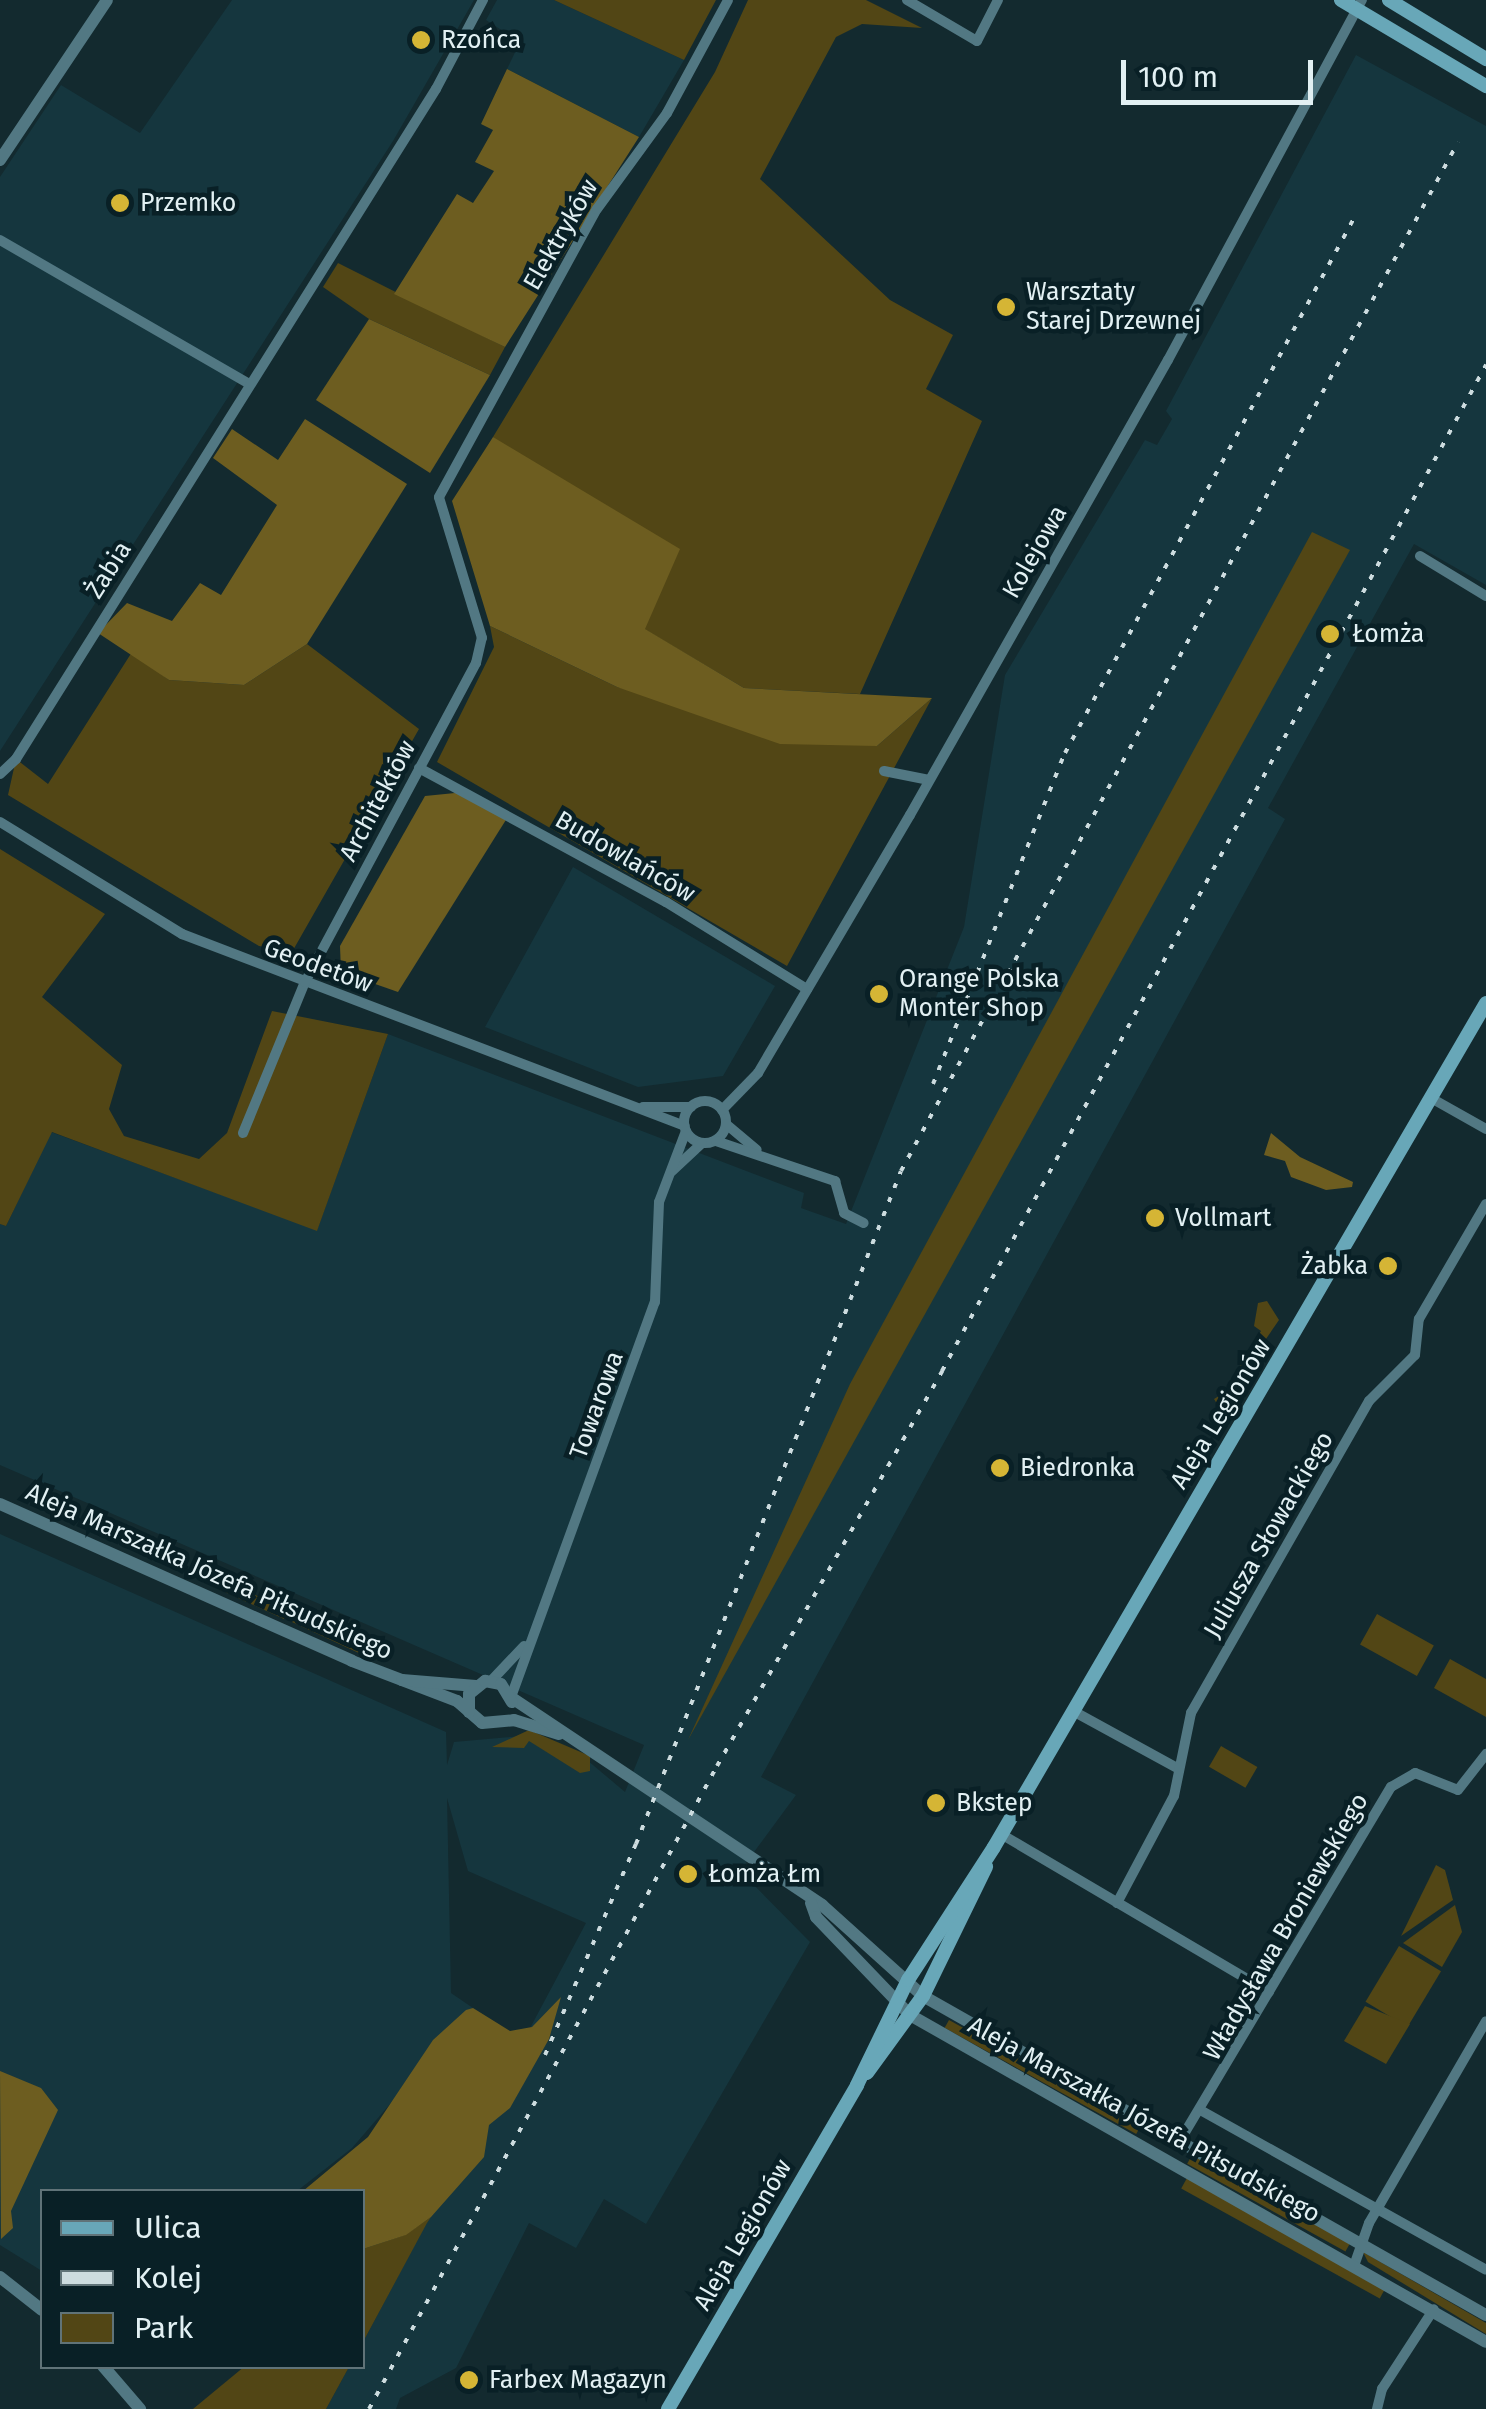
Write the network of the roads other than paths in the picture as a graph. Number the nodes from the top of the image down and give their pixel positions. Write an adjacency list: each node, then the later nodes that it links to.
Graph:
1 (107, 0): 11 (street)
2 (483, 0): 13 (street, Żabia)
3 (728, 0): 16 (street, Elektryków)
4 (907, 0): 5 (street)
5 (998, 0)
6 (1341, 0): 8 (main road)
7 (1388, 0): 9 (main road)
8 (1360, 5): 10 (main road); 20 (street, Kolejowa)
9 (1486, 59)
10 (1486, 86)
11 (0, 160)
12 (0, 240): 13 (street)
13 (249, 384): 19 (street, Żabia)
14 (1420, 556): 15 (street)
15 (1486, 596)
16 (482, 638): 17 (street, Architektów)
17 (419, 768): 22 (street, Architektów); 23 (street, Budowlańców)
18 (884, 771): 20 (street)
19 (0, 774)
20 (929, 780): 23 (street, Kolejowa)
21 (0, 822): 22 (street, Geodetów)
22 (304, 982): 26 (street, Geodetów); 32 (street, Architektów)
23 (807, 989): 28 (street, Kolejowa)
24 (1486, 1003): 25 (main road, Aleja Legionów)
25 (1431, 1098): 31 (street); 45 (main road, Aleja Legionów)
26 (642, 1107): 27 (street); 30 (street, Geodetów)
27 (691, 1107): 28 (street); 30 (street)
28 (722, 1110): 29 (street)
29 (726, 1124): 33 (street); 35 (street)
30 (686, 1129): 34 (street); 36 (street, Towarowa)
31 (1486, 1130)
32 (243, 1133)
33 (716, 1140): 34 (street); 35 (street)
34 (702, 1143): 36 (street)
35 (758, 1151): 38 (street)
36 (671, 1172): 40 (street, Towarowa)
37 (1486, 1204): 50 (street, Juliusza Słowackiego)
38 (864, 1223)
39 (0, 1504): 41 (street, Aleja Marszałka Józefa Piłsudskiego)
40 (525, 1645): 42 (street, Towarowa); 44 (street, Towarowa)
41 (399, 1680): 43 (street, Aleja Marszałka Józefa Piłsudskiego); 46 (street, Aleja Marszałka Józefa Piłsudskiego)
42 (490, 1681): 43 (street, Aleja Marszałka Józefa Piłsudskiego); 44 (street, Aleja Marszałka Józefa Piłsudskiego)
43 (476, 1686): 46 (street)
44 (511, 1698): 47 (street); 48 (street, Aleja Marszałka Józefa Piłsudskiego)
45 (1073, 1711): 50 (street); 51 (main road, Aleja Legionów)
46 (470, 1712): 47 (street, Aleja Marszałka Józefa Piłsudskiego)
47 (504, 1720): 48 (street, Aleja Marszałka Józefa Piłsudskiego)
48 (566, 1733): 52 (street, Aleja Marszałka Józefa Piłsudskiego)
49 (1486, 1754): 55 (street, Władysława Broniewskiego)
50 (1177, 1768): 53 (street, Juliusza Słowackiego)
51 (998, 1840): 53 (street); 54 (main road, Aleja Legionów); 56 (main road, Aleja Legionów)
52 (811, 1903): 54 (street, Aleja Marszałka Józefa Piłsudskiego); 57 (street, Aleja Marszałka Józefa Piłsudskiego)
53 (1118, 1903): 55 (street)
54 (908, 1980): 56 (street, Aleja Marszałka Józefa Piłsudskiego); 57 (main road, Aleja Legionów)
55 (1270, 1992): 61 (street, Władysława Broniewskiego)
56 (923, 1996): 58 (main road, Aleja Legionów); 62 (street, Aleja Marszałka Józefa Piłsudskiego)
57 (894, 2004): 58 (street, Aleja Marszałka Józefa Piłsudskiego); 60 (main road, Aleja Legionów)
58 (910, 2016): 60 (main road, Aleja Legionów); 65 (street, Aleja Marszałka Józefa Piłsudskiego)
59 (1486, 2021): 63 (street)
60 (857, 2085): 74 (main road, Aleja Legionów)
61 (1202, 2111): 62 (street, Władysława Broniewskiego); 63 (street)
62 (1181, 2139): 64 (street, Aleja Marszałka Józefa Piłsudskiego)
63 (1379, 2207): 64 (street); 66 (street)
64 (1360, 2240): 65 (street); 70 (street, Aleja Marszałka Józefa Piłsudskiego)
65 (1355, 2263): 69 (street, Aleja Marszałka Józefa Piłsudskiego)
66 (1486, 2270)
67 (0, 2277): 68 (street)
68 (40, 2308)
69 (1434, 2309): 71 (street, Aleja Marszałka Józefa Piłsudskiego); 75 (street)
70 (1486, 2315)
71 (1486, 2342)
72 (105, 2369): 73 (street)
73 (140, 2409)
74 (668, 2409)
75 (1377, 2409)

